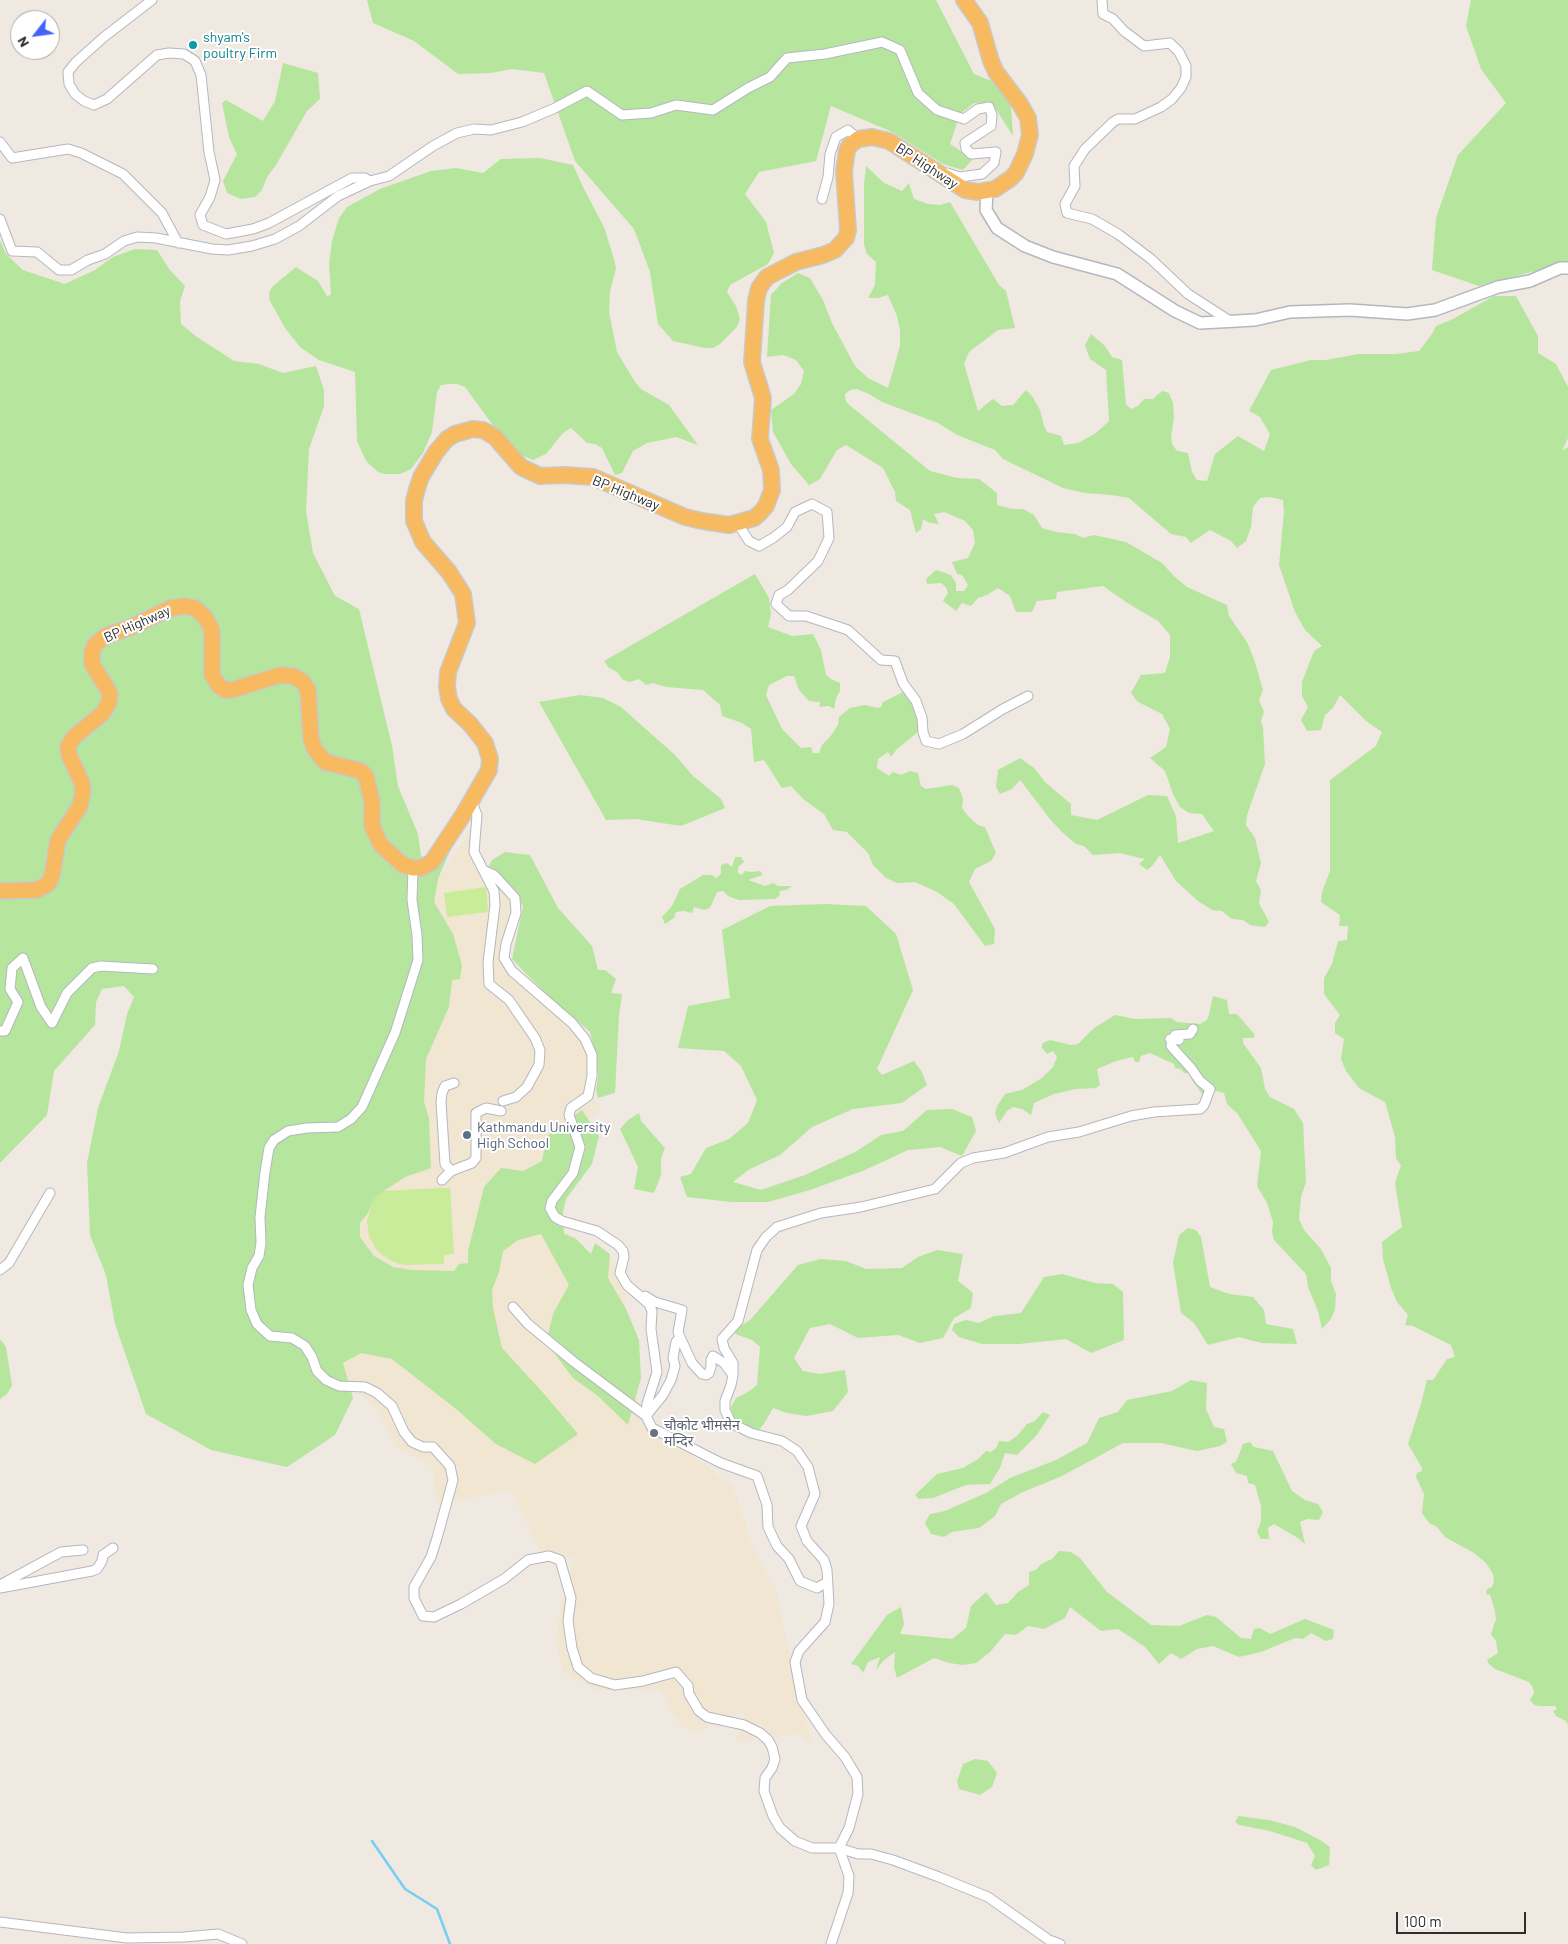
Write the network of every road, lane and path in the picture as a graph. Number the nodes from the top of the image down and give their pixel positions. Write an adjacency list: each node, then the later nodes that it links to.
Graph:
1 (143, 0): 5 (street)
2 (152, 0): 5 (street)
3 (964, 0): 10 (highway)
4 (1102, 0): 15 (street)
5 (132, 14): 9 (street)
6 (858, 139): 8 (highway, BP Highway); 11 (street); 16 (highway)
7 (0, 142): 13 (street)
8 (935, 170): 9 (street); 10 (highway, BP Highway)
9 (370, 181): 13 (street)
10 (987, 192): 15 (street)
11 (822, 199)
12 (0, 219): 13 (street)
13 (178, 242)
14 (1568, 268): 15 (street)
15 (1230, 321)
16 (738, 524): 17 (street); 18 (highway, BP Highway)
17 (1028, 696)
18 (470, 800): 19 (highway, BP Highway); 20 (street)
19 (413, 868): 21 (highway, BP Highway); 41 (street)
20 (483, 870): 26 (street); 32 (street)
21 (0, 891)
22 (153, 969): 24 (street)
23 (1193, 1029): 35 (street)
24 (0, 1031)
25 (454, 1083): 28 (street)
26 (502, 1101)
27 (501, 1111): 28 (street)
28 (451, 1171): 29 (street)
29 (442, 1180)
30 (50, 1192): 31 (street)
31 (0, 1270)
32 (632, 1289): 34 (street); 36 (street)
33 (513, 1307): 36 (street)
34 (680, 1337): 35 (street); 36 (street)
35 (733, 1374): 39 (street)
36 (646, 1416): 39 (street)
37 (114, 1548): 40 (street)
38 (84, 1550): 40 (street)
39 (827, 1582): 41 (street)
40 (0, 1587)
41 (839, 1848): 44 (street); 45 (street)
42 (0, 1922): 43 (street)
43 (242, 1944)
44 (831, 1944)
45 (1060, 1944)

